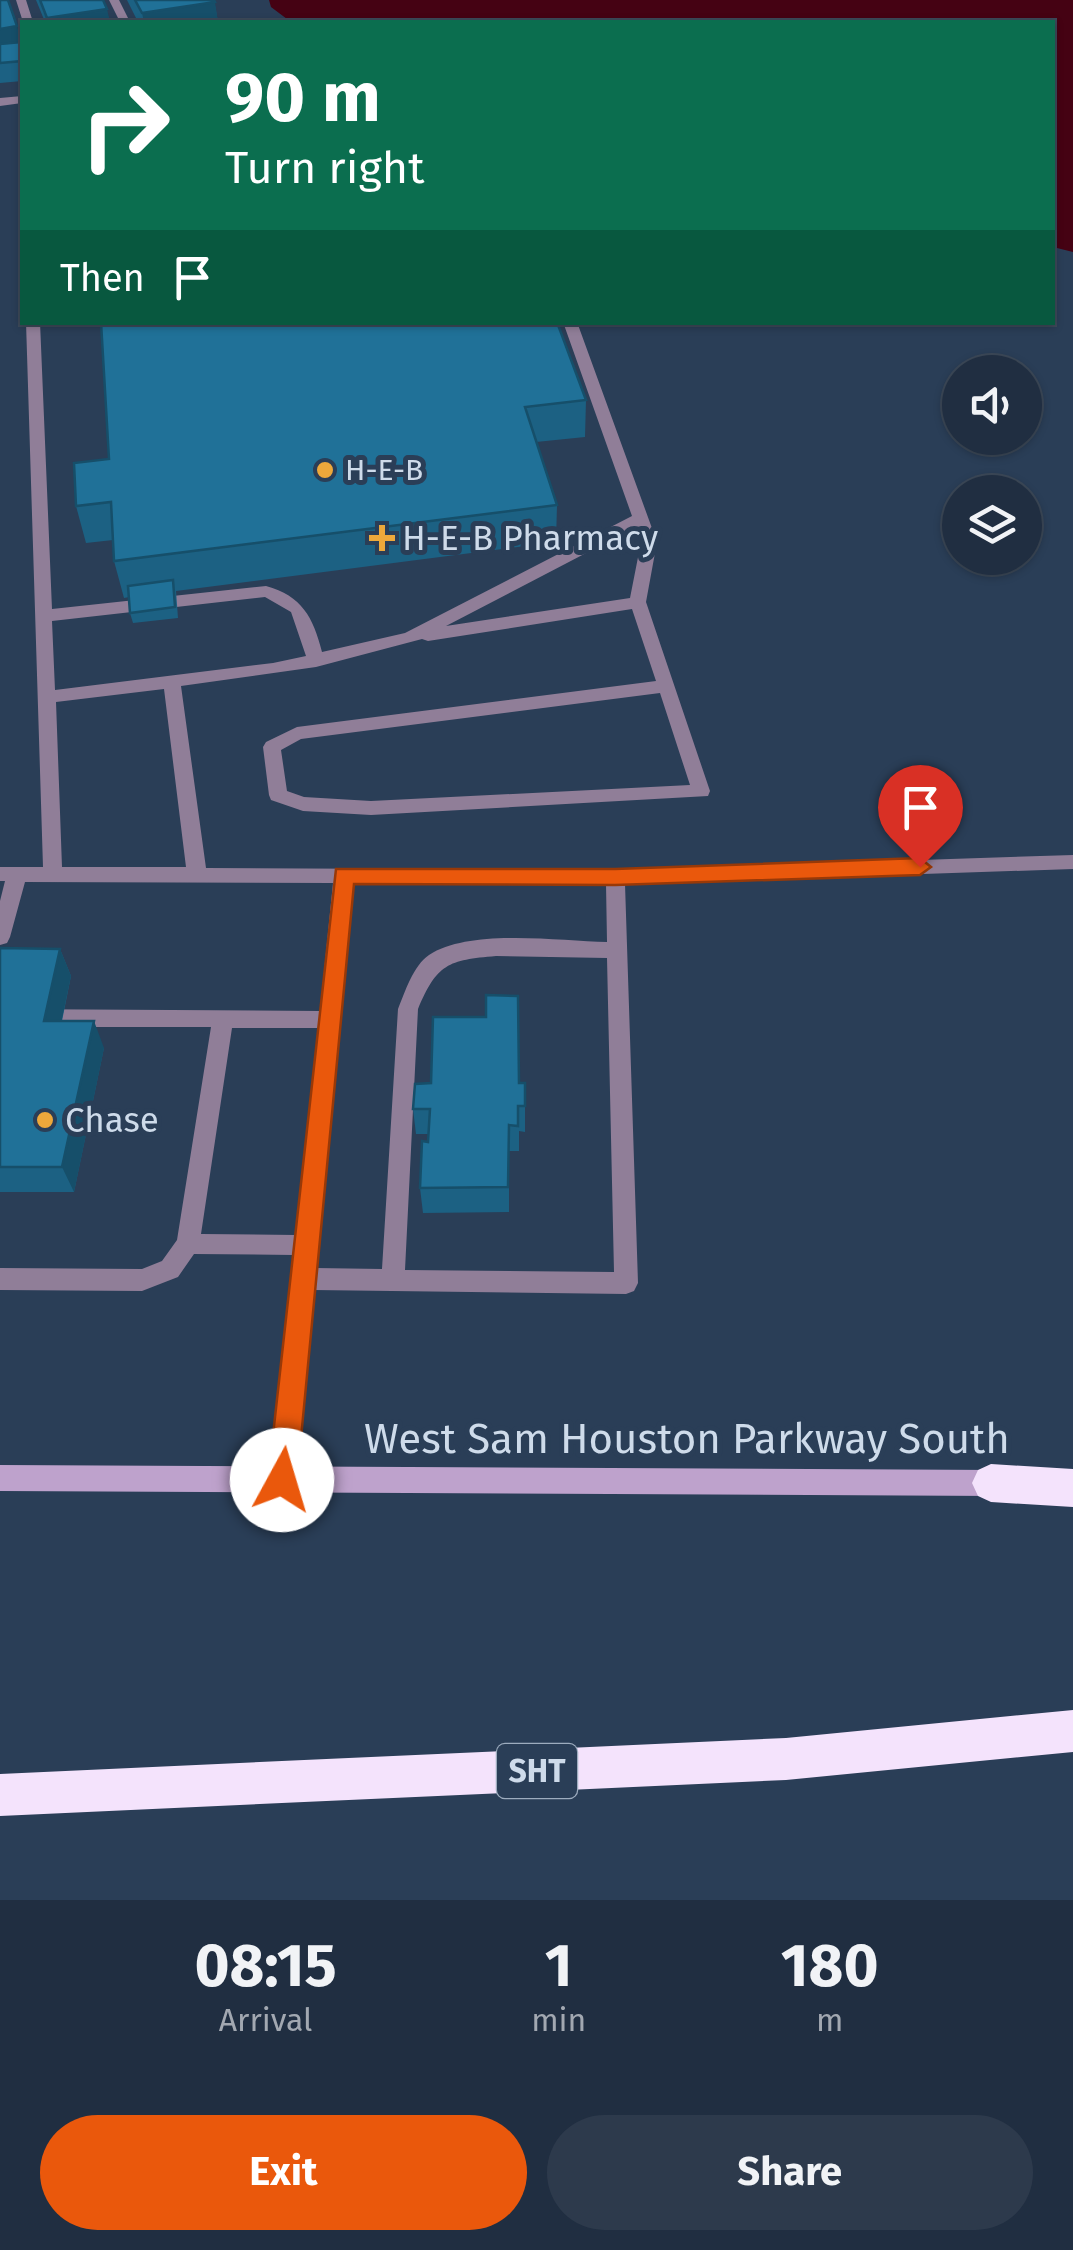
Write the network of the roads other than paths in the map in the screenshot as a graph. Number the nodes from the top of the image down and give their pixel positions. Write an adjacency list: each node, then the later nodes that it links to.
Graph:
1 (33, 325): 5 (lane)
2 (571, 325): 3 (lane)
3 (641, 518): 4 (lane); 6 (lane)
4 (638, 602): 6 (lane); 9 (lane)
5 (44, 616): 7 (lane); 10 (lane)
6 (410, 638): 7 (lane)
7 (316, 661): 8 (lane)
8 (172, 681): 10 (lane); 14 (lane)
9 (666, 686): 9 (lane)
10 (47, 697): 13 (lane)
11 (1073, 862): 16 (lane)
12 (9, 874): 13 (lane); 17 (lane)
13 (53, 874): 14 (lane)
14 (198, 875): 15 (lane)
15 (344, 875): 16 (lane); 21 (lane)
16 (615, 877): 18 (lane)
17 (0, 937)
18 (617, 950): 26 (lane); 26 (lane)
19 (0, 1018): 20 (lane)
20 (223, 1019): 21 (lane); 22 (lane)
21 (329, 1020): 23 (lane)
22 (188, 1244): 23 (lane); 24 (lane)
23 (306, 1245): 25 (lane)
24 (0, 1280)
25 (303, 1280): 26 (lane); 29 (lane)
26 (393, 1281)
27 (1073, 1472): 30 (main road, West Sam Houston Parkway South)
28 (0, 1478): 29 (main road, West Sam Houston Parkway South)
29 (282, 1480): 30 (main road, West Sam Houston Parkway South)
30 (991, 1484): 31 (highway)
31 (1073, 1488)
32 (1073, 1731): 33 (highway, SHT)
33 (0, 1796)

